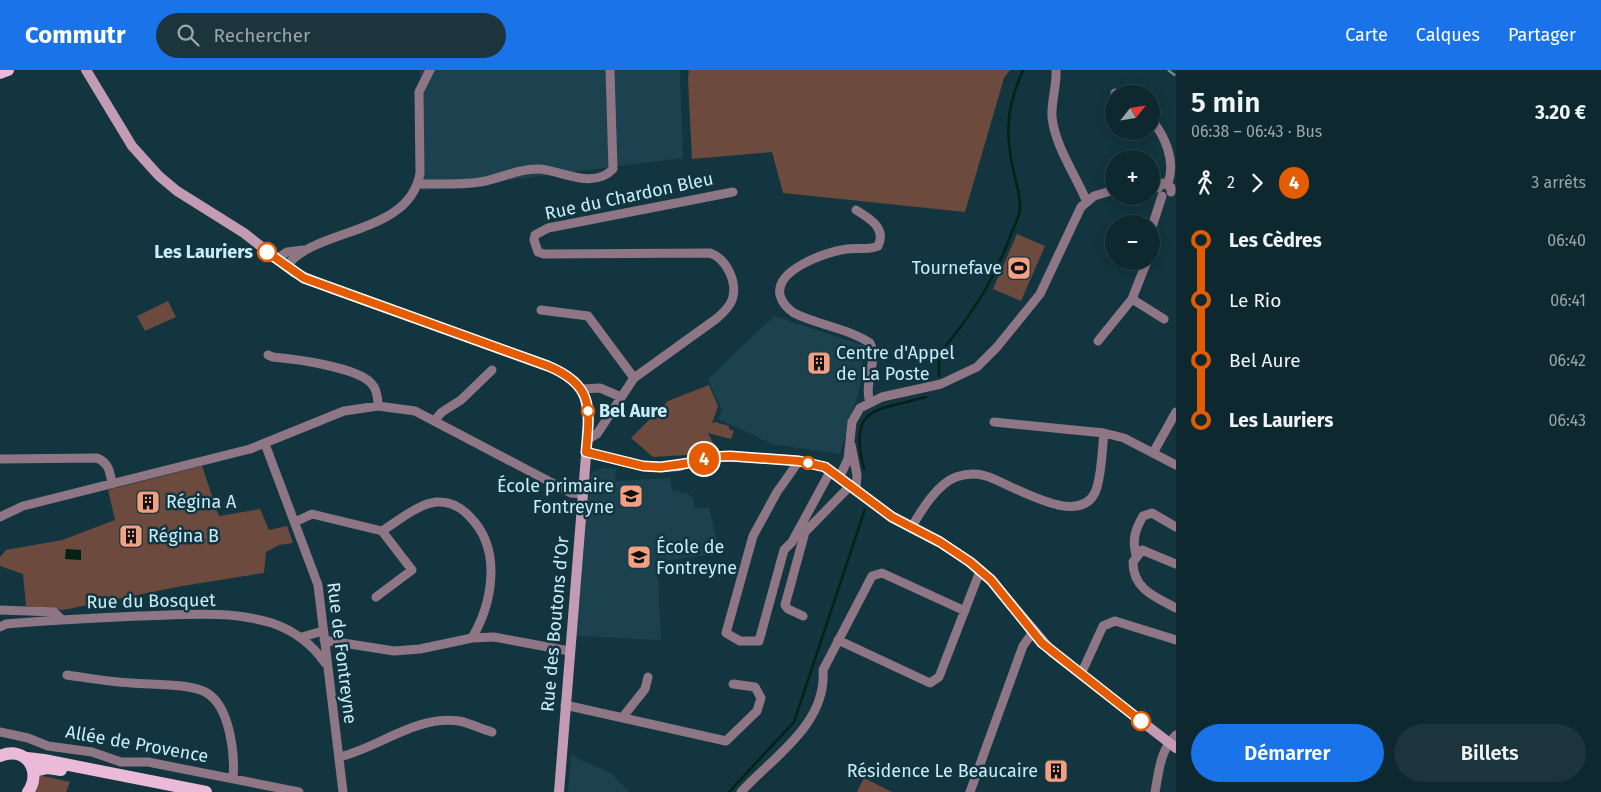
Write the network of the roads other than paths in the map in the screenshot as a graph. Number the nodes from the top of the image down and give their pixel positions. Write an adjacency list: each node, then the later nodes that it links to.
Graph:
1 (430, 70): 6 (street)
2 (610, 70): 6 (street)
3 (1056, 70): 12 (street)
4 (86, 73): 15 (main road)
5 (1160, 134): 8 (street)
6 (418, 184): 14 (street)
7 (1160, 184): 8 (street)
8 (1172, 190): 10 (street)
9 (733, 192): 24 (street, Rue du Chardon Bleu)
10 (1160, 192)
11 (1105, 193): 12 (street)
12 (1086, 200): 27 (street)
13 (856, 210): 27 (street)
14 (306, 250): 15 (street); 16 (street)
15 (276, 259): 16 (main road)
16 (286, 267): 25 (main road)
17 (1143, 270): 18 (street)
18 (1132, 299): 20 (street); 21 (street)
19 (541, 310): 24 (street)
20 (1164, 319)
21 (1098, 341)
22 (268, 354): 28 (street)
23 (492, 370): 30 (street)
24 (634, 378): 26 (street, Rue du Chardon Bleu)
25 (582, 389): 26 (street); 33 (main road, Rue des Boutons d'Or)
26 (621, 396): 33 (street, Rue du Chardon Bleu)
27 (870, 402): 34 (street)
28 (378, 406): 30 (street); 35 (street)
29 (1176, 412): 37 (street)
30 (434, 421): 44 (street)
31 (994, 422): 32 (street)
32 (1104, 433): 37 (street); 48 (street)
33 (587, 440): 36 (main road, Rue des Boutons d'Or)
34 (849, 440): 41 (street); 43 (street)
35 (265, 444): 42 (street); 46 (street, Rue de Fontreyne)
36 (586, 452): 39 (main road); 44 (main road, Rue des Boutons d'Or)
37 (1153, 453): 40 (street)
38 (0, 459): 42 (street)
39 (799, 461): 41 (main road); 41 (street)
40 (1176, 466)
41 (836, 473): 43 (main road)
42 (112, 484): 45 (street)
43 (853, 487): 48 (main road); 57 (street)
44 (582, 494): 66 (main road, Rue des Boutons d'Or)
45 (0, 517)
46 (294, 522): 49 (street); 61 (street, Rue de Fontreyne)
47 (1176, 527): 50 (street)
48 (912, 528): 52 (main road)
49 (382, 531): 53 (street); 63 (street)
50 (1136, 556): 51 (street); 54 (street)
51 (1176, 564)
52 (980, 571): 56 (street); 60 (main road)
53 (376, 597)
54 (1176, 608)
55 (0, 610): 58 (street, Rue du Bosquet)
56 (965, 611): 64 (street); 64 (street)
57 (803, 616)
58 (61, 619): 59 (street); 62 (street, Rue du Bosquet)
59 (0, 627)
60 (1033, 632): 69 (main road); 90 (street)
61 (323, 635): 62 (street); 63 (street); 67 (street, Rue de Fontreyne)
62 (302, 637): 67 (street, Rue du Bosquet)
63 (472, 638): 66 (street)
64 (838, 640): 89 (street)
65 (1176, 640): 69 (street)
66 (569, 651): 72 (main road, Rue des Boutons d'Or)
67 (326, 665): 79 (street, Rue de Fontreyne)
68 (67, 674): 82 (street)
69 (1081, 674): 77 (main road)
70 (648, 677): 73 (street)
71 (733, 684): 73 (street)
72 (565, 705): 73 (street); 88 (main road, Rue des Boutons d'Or)
73 (622, 718)
74 (0, 732): 82 (street, Allée de Provence)
75 (492, 732): 79 (street)
76 (1176, 735): 77 (street)
77 (1172, 746): 91 (street)
78 (0, 756): 80 (main road)
79 (339, 757): 83 (street, Rue de Fontreyne)
80 (26, 758): 81 (main road); 86 (main road)
81 (34, 771): 84 (main road); 85 (main road)
82 (233, 778): 87 (street, Allée de Provence)
83 (342, 790)
84 (28, 792)
85 (177, 792)
86 (206, 792)
87 (299, 792)
88 (559, 792)
89 (741, 792)
90 (970, 792)
91 (1155, 792)

